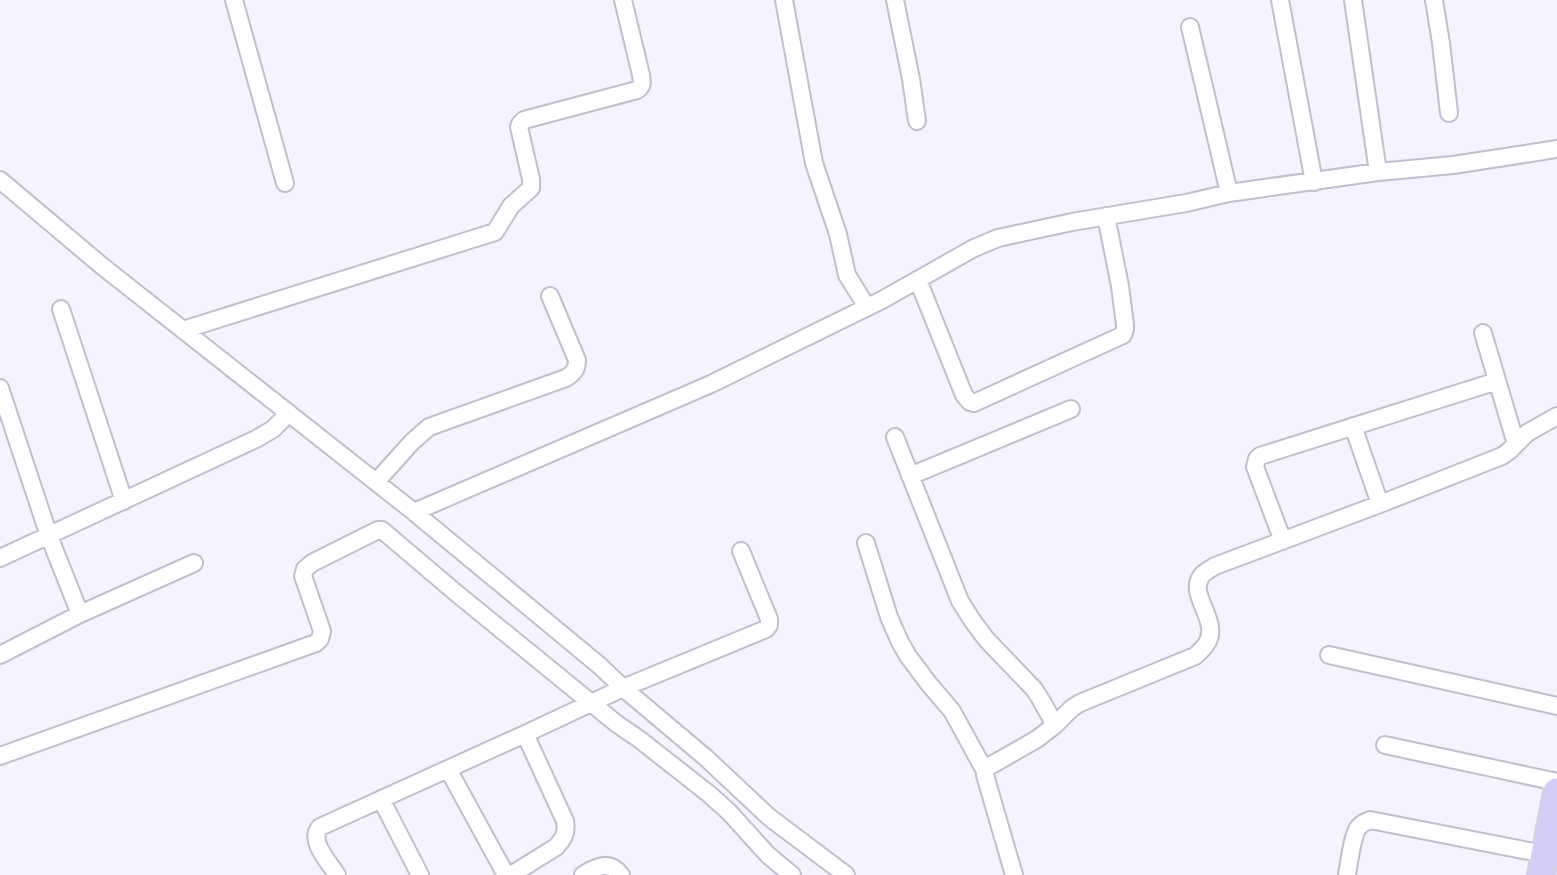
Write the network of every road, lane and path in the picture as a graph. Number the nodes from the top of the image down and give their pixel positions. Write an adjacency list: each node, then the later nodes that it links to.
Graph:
1 (234, 0): 15 (street)
2 (623, 0): 22 (street)
3 (784, 0): 20 (street)
4 (895, 0): 10 (street)
5 (1280, 0): 14 (street)
6 (1353, 0): 12 (street)
7 (1434, 0): 9 (street)
8 (1190, 27): 16 (street)
9 (1449, 113)
10 (917, 121)
11 (1557, 149): 12 (street)
12 (1378, 172): 14 (street)
13 (0, 180): 22 (street)
14 (1314, 182): 16 (street)
15 (285, 183)
16 (1228, 193): 17 (street)
17 (1106, 216): 18 (street); 18 (street)
18 (918, 280): 20 (street)
19 (550, 296): 33 (street)
20 (867, 307): 36 (street)
21 (61, 309): 34 (street)
22 (183, 330): 28 (street)
23 (1483, 333): 24 (street)
24 (1497, 381): 29 (street); 31 (street)
25 (0, 388): 37 (street)
26 (1071, 409): 32 (street)
27 (1557, 416): 31 (street)
28 (281, 421): 33 (street); 34 (street)
29 (1353, 426): 35 (street); 38 (street)
30 (895, 437): 32 (street)
31 (1516, 444): 35 (street)
32 (910, 476): 48 (street)
33 (376, 482): 36 (street)
34 (124, 501): 37 (street)
35 (1380, 504): 38 (street)
36 (414, 512): 46 (street)
37 (49, 536): 41 (street); 43 (street)
38 (1283, 541): 48 (street)
39 (866, 543): 53 (street)
40 (741, 551): 46 (street)
41 (0, 558)
42 (194, 563): 43 (street)
43 (80, 614): 44 (street)
44 (0, 655)
45 (1329, 655): 47 (street)
46 (606, 696): 49 (street); 51 (street); 63 (street); 64 (street)
47 (1557, 706)
48 (1054, 725): 53 (street)
49 (525, 734): 52 (street); 60 (street)
50 (1385, 745): 54 (street)
51 (0, 756)
52 (448, 769): 56 (street); 60 (street)
53 (985, 771): 65 (street)
54 (1557, 782)
55 (1557, 792): 57 (main road)
56 (381, 799): 58 (street); 59 (street)
57 (1543, 865): 66 (street)
58 (335, 875)
59 (420, 875)
60 (509, 875)
61 (583, 875): 62 (street)
62 (621, 875)
63 (792, 875)
64 (846, 875)
65 (1014, 875)
66 (1347, 875)

